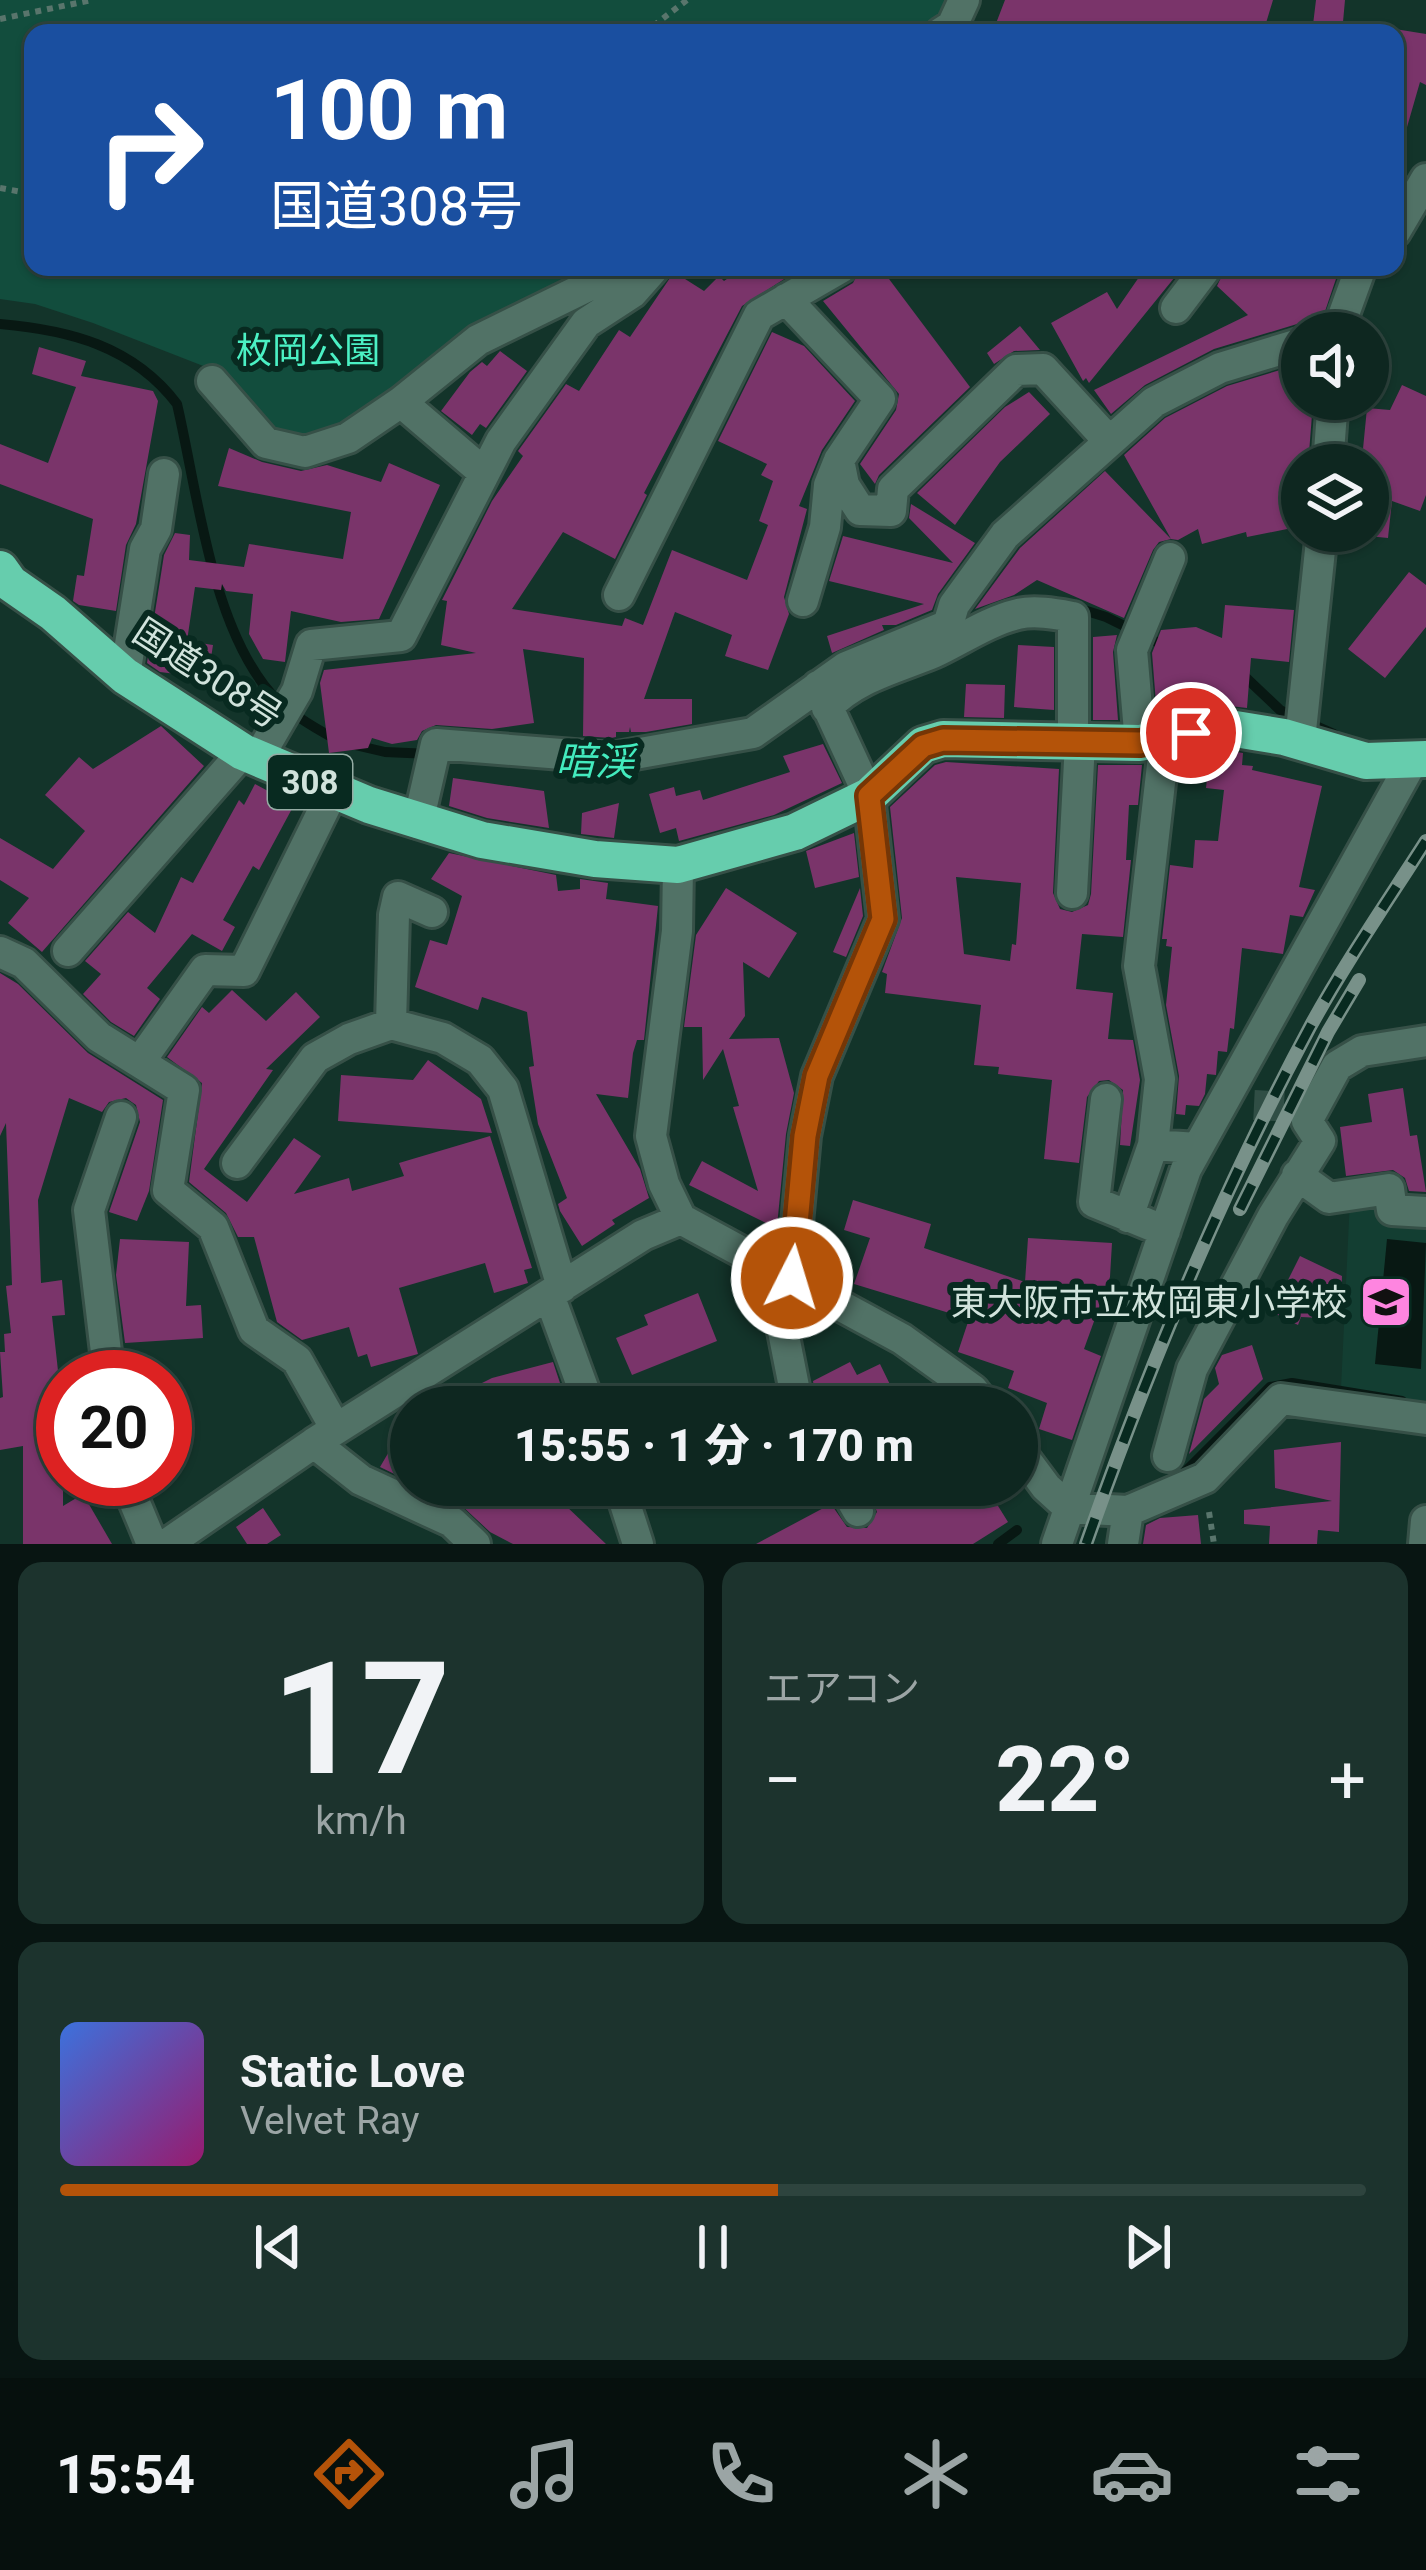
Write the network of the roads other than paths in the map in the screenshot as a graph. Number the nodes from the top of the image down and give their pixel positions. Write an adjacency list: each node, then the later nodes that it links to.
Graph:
1 (1425, 182): 2 (street)
2 (1404, 217)
3 (610, 276): 13 (street)
4 (647, 276): 16 (street)
5 (826, 276): 8 (street)
6 (1200, 276): 9 (street)
7 (1358, 276): 10 (street)
8 (786, 299): 15 (street); 21 (street)
9 (1176, 308)
10 (1344, 312)
11 (1281, 349): 14 (street)
12 (212, 381): 13 (street)
13 (401, 402): 16 (street)
14 (1108, 440): 15 (street); 24 (street)
15 (838, 460): 22 (street)
16 (483, 472): 28 (street)
17 (164, 474): 23 (street)
18 (1320, 552): 25 (street)
19 (1170, 558): 26 (street)
20 (0, 569): 23 (highway, 国道308号 / 308)
21 (619, 595)
22 (802, 601)
23 (124, 676): 28 (highway, 国道308号 / 308)
24 (822, 695): 27 (street); 31 (street); 32 (street)
25 (1301, 728): 26 (highway, 国道308号 / 308); 29 (highway, 国道308号 / 308)
26 (1152, 741): 27 (highway, 国道308号 / 308); 45 (street)
27 (1077, 743): 31 (highway, 国道308号 / 308); 34 (street)
28 (251, 755): 30 (highway, 国道308号 / 308); 36 (street)
29 (1419, 759): 42 (street)
30 (333, 791): 32 (highway, 国道308号 / 308); 40 (street)
31 (869, 796): 33 (highway, 国道308号 / 308); 53 (street)
32 (418, 823): 33 (highway, 国道308号 / 308)
33 (678, 865): 51 (street)
34 (1072, 893)
35 (432, 912): 38 (street)
36 (68, 951)
37 (0, 952): 40 (street)
38 (391, 1024): 47 (street); 54 (street)
39 (1426, 1041): 48 (street)
40 (141, 1060): 60 (street)
41 (1106, 1099): 50 (street)
42 (1222, 1104): 43 (street); 46 (street)
43 (1254, 1105)
44 (121, 1117): 55 (street)
45 (1153, 1144): 46 (street); 50 (street)
46 (1197, 1148): 52 (street)
47 (237, 1163)
48 (1297, 1174): 49 (street); 61 (street)
49 (1426, 1211)
50 (1128, 1217): 52 (street)
51 (680, 1219): 53 (street); 54 (street)
52 (1165, 1231): 65 (street)
53 (785, 1274): 57 (street); 58 (street)
54 (556, 1291): 56 (street); 60 (street)
55 (106, 1350)
56 (584, 1386)
57 (794, 1386)
58 (967, 1386)
59 (1426, 1419): 66 (street)
60 (325, 1436): 69 (street); 70 (street)
61 (1168, 1456)
62 (1038, 1476): 65 (street)
63 (136, 1506): 68 (street)
64 (626, 1506): 71 (street)
65 (1070, 1508): 66 (street); 72 (street)
66 (1127, 1511): 73 (street)
67 (1426, 1521): 74 (street)
68 (152, 1544)
69 (167, 1544)
70 (475, 1544)
71 (638, 1544)
72 (1057, 1544)
73 (1123, 1544)
74 (1424, 1544)

